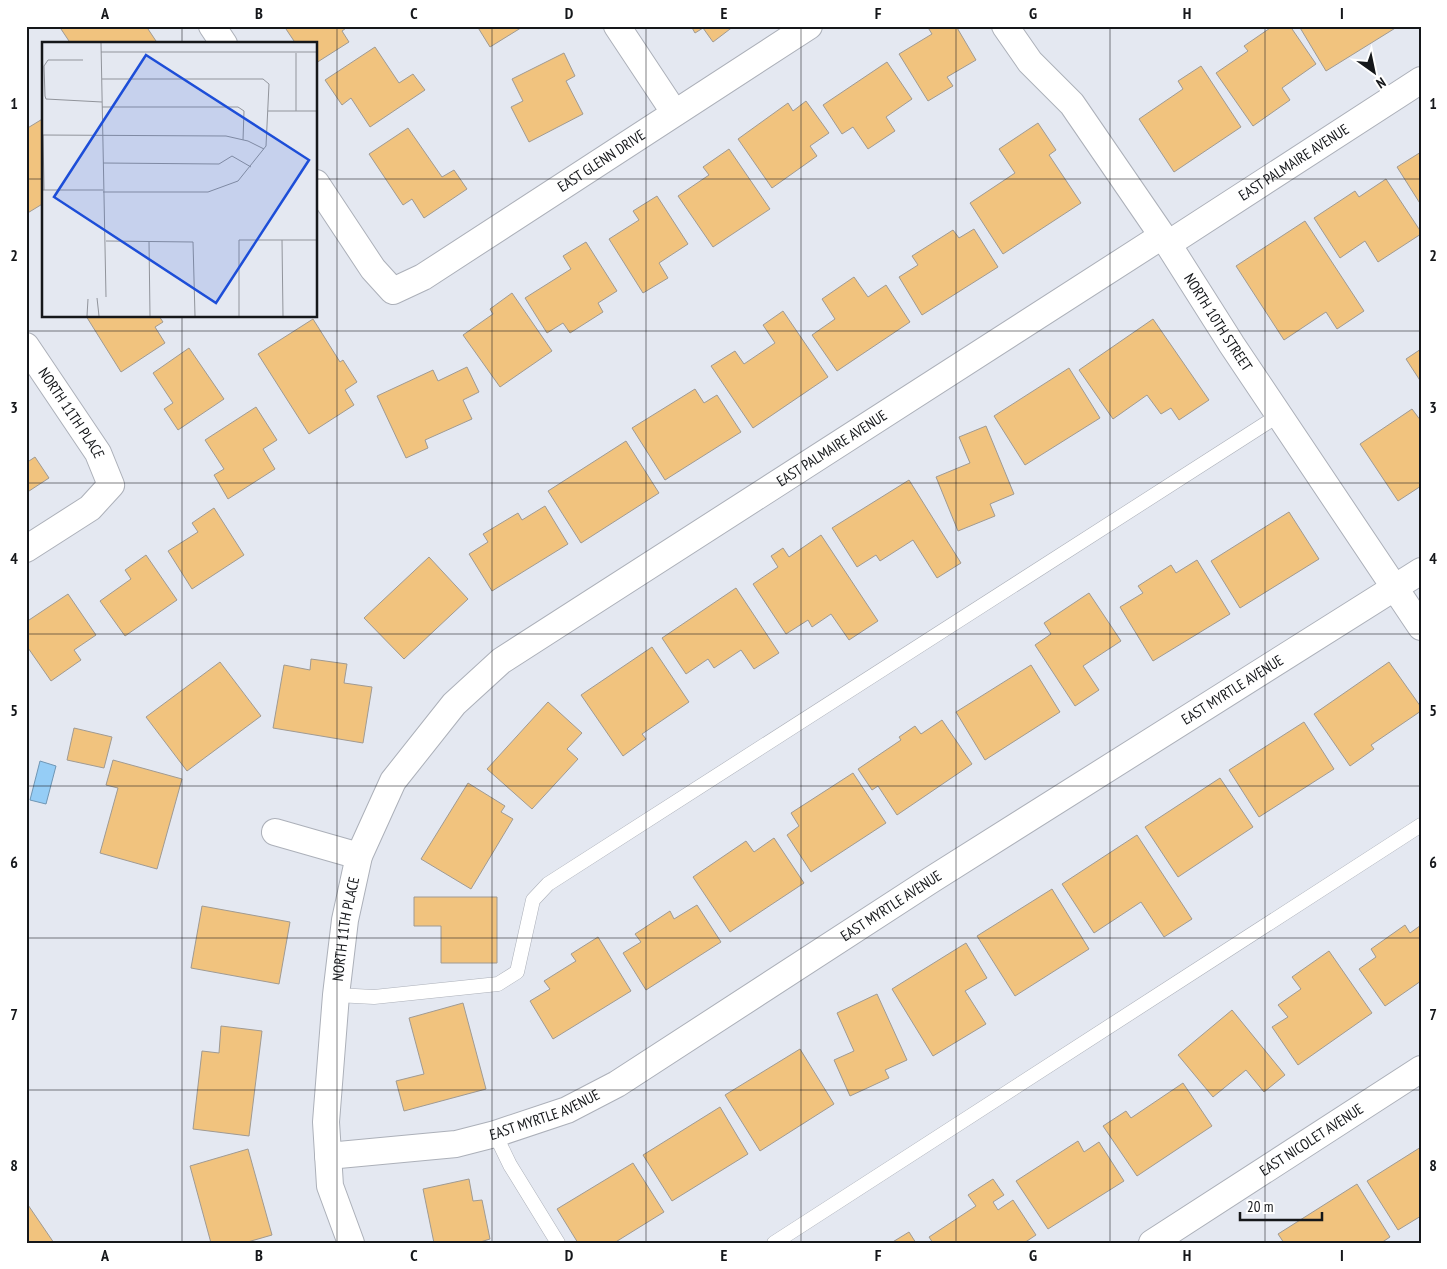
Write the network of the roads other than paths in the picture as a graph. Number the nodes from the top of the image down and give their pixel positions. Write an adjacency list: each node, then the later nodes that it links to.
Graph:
1 (212, 26): 5 (street)
2 (617, 26): 7 (street)
3 (808, 26): 7 (street, EAST GLENN DRIVE)
4 (1005, 26): 9 (street, NORTH 10TH STREET)
5 (223, 42)
6 (1421, 80): 9 (street, EAST PALMAIRE AVENUE)
7 (674, 112): 8 (street, EAST GLENN DRIVE)
8 (318, 186)
9 (1165, 240): 11 (street, NORTH 10TH STREET); 16 (street, EAST PALMAIRE AVENUE)
10 (26, 346): 12 (street, NORTH 11TH PLACE)
11 (1279, 415): 14 (street, NORTH 10TH STREET); 20 (lane)
12 (26, 549)
13 (1421, 571): 14 (street, EAST MYRTLE AVENUE)
14 (1394, 588): 15 (street, NORTH 10TH STREET); 22 (street, EAST MYRTLE AVENUE)
15 (1421, 627)
16 (501, 661): 19 (street, NORTH 11TH PLACE)
17 (1421, 825): 26 (lane)
18 (275, 832): 19 (street)
19 (358, 856): 20 (street, NORTH 11TH PLACE)
20 (336, 994): 23 (street, NORTH 11TH PLACE)
21 (1421, 1069): 27 (street, EAST NICOLET AVENUE)
22 (495, 1134): 23 (street, EAST MYRTLE AVENUE); 25 (lane)
23 (328, 1156): 24 (street, NORTH 11TH PLACE)
24 (351, 1243)
25 (558, 1243)
26 (774, 1243)
27 (1152, 1243)

